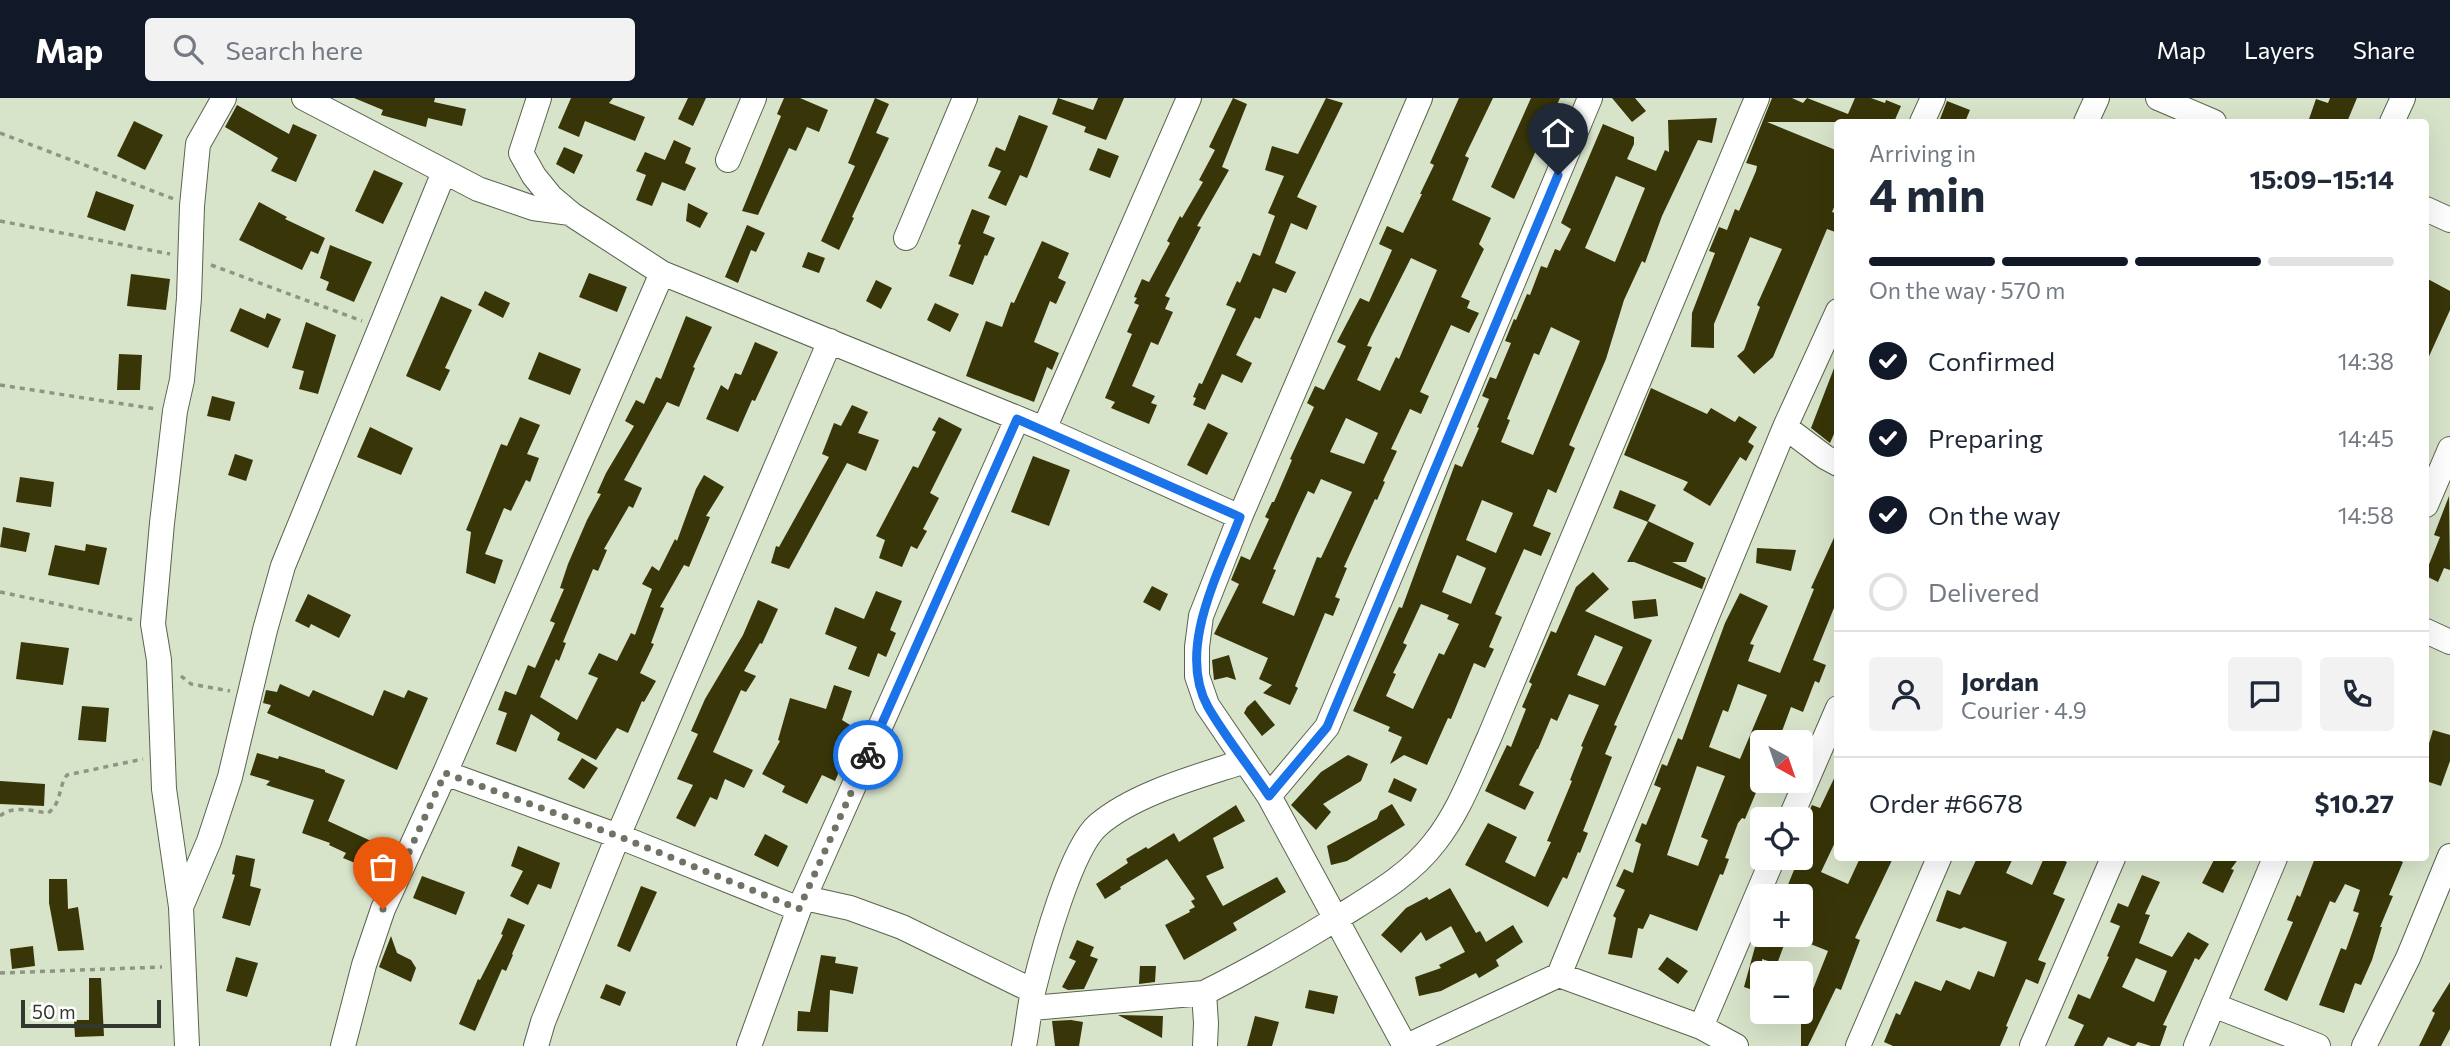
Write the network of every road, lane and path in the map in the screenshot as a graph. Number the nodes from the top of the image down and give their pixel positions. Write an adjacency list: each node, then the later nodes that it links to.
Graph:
1 (224, 98): 21 (street)
2 (304, 98): 20 (street)
3 (539, 98): 23 (street)
4 (754, 98): 19 (street)
5 (965, 98): 25 (street)
6 (1189, 98): 33 (street)
7 (1420, 98): 37 (street)
8 (1590, 98): 48 (street)
9 (1757, 98): 59 (street)
10 (1933, 98): 14 (street)
11 (2097, 98): 15 (street)
12 (2158, 98): 16 (street)
13 (2403, 98): 17 (street)
14 (1923, 119)
15 (2087, 119)
16 (2207, 119)
17 (2393, 119)
18 (0, 133): 21 (path)
19 (728, 160)
20 (444, 172): 23 (street); 43 (street)
21 (192, 205): 30 (street)
22 (2429, 210): 24 (street)
23 (571, 214): 26 (street)
24 (2450, 220)
25 (906, 238)
26 (662, 273): 28 (street); 47 (street)
27 (1834, 320): 32 (street)
28 (830, 341): 31 (street); 51 (street)
29 (0, 385): 30 (path)
30 (175, 411): 39 (street)
31 (1017, 419): 33 (street); 57 (street)
32 (1785, 427): 35 (street); 62 (street)
33 (1044, 429): 37 (street)
34 (2450, 449): 36 (street)
35 (1834, 462)
36 (2429, 498)
37 (1240, 517): 46 (street)
38 (0, 592): 39 (path)
39 (153, 624): 42 (street)
40 (2429, 632): 41 (street)
41 (2450, 642)
42 (159, 660): 43 (path); 45 (street)
43 (249, 695): 58 (street)
44 (1834, 717): 49 (street)
45 (162, 756): 50 (path); 58 (street)
46 (1245, 761): 48 (street); 64 (street)
47 (445, 773): 51 (street); 69 (street)
48 (1269, 796): 59 (street)
49 (1795, 807)
50 (0, 816)
51 (618, 836): 57 (street); 70 (street)
52 (2450, 856): 80 (street)
53 (1938, 861): 76 (street)
54 (2112, 861): 77 (street)
55 (2274, 861): 65 (street)
56 (1768, 870): 66 (street)
57 (802, 904): 64 (street); 71 (street)
58 (181, 907): 60 (street)
59 (1336, 919): 63 (street); 74 (street)
60 (182, 966): 61 (path); 68 (street)
61 (0, 973)
62 (1559, 975): 66 (street); 74 (street)
63 (1203, 993): 64 (street); 67 (street)
64 (1032, 1000): 72 (street)
65 (2213, 1005): 78 (street); 79 (street)
66 (1701, 1027): 75 (street)
67 (1205, 1034): 73 (street)
68 (187, 1046)
69 (343, 1046)
70 (536, 1046)
71 (749, 1046)
72 (1024, 1046)
73 (1220, 1046)
74 (1406, 1046)
75 (1736, 1046)
76 (1858, 1046)
77 (2032, 1046)
78 (2196, 1046)
79 (2318, 1046)
80 (2364, 1046)

